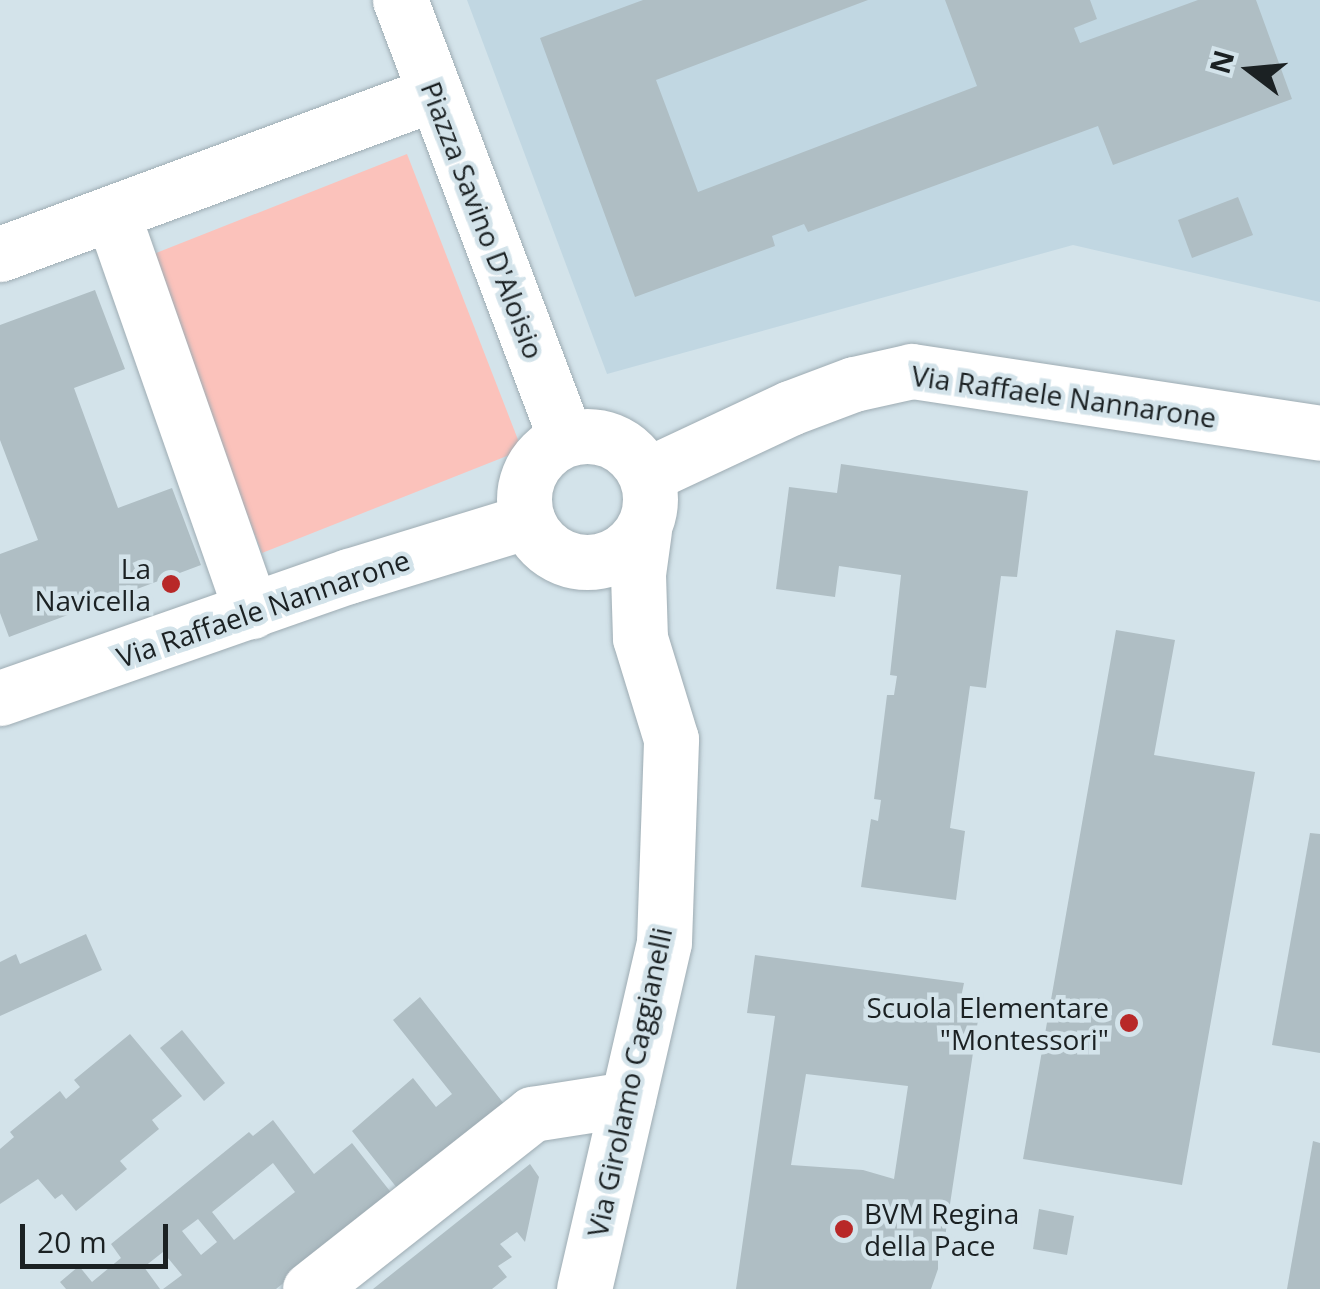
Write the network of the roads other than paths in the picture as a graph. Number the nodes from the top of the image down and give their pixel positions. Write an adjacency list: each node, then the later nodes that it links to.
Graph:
1 (400, 0): 2 (street, Piazza Savino D'Aloisio)
2 (435, 93): 3 (street); 6 (street, Piazza Savino D'Aloisio)
3 (112, 212): 4 (street); 10 (street)
4 (0, 254)
5 (1320, 433): 7 (street, Via Raffaele Nannarone)
6 (566, 439): 7 (street); 9 (street)
7 (647, 475): 8 (street)
8 (644, 530): 9 (street); 11 (street, Via Girolamo Caggianelli)
9 (546, 540): 10 (street, Via Raffaele Nannarone); 11 (street, Via Girolamo Caggianelli)
10 (252, 611): 12 (street, Via Raffaele Nannarone)
11 (640, 638): 13 (street, Via Girolamo Caggianelli)
12 (0, 698)
13 (628, 1099): 14 (street); 15 (street, Via Girolamo Caggianelli)
14 (310, 1289)
15 (584, 1289)

